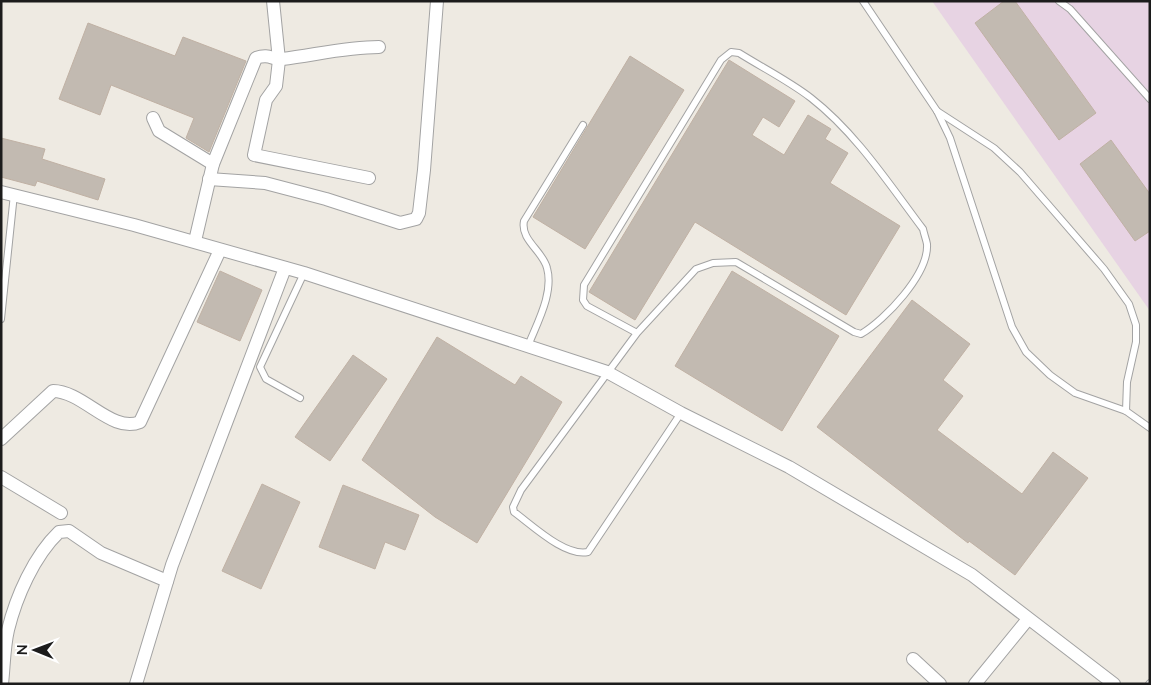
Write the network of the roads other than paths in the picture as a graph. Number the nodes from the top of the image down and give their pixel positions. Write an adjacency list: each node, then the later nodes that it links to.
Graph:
1 (273, 1): 6 (street)
2 (436, 1): 13 (street)
3 (863, 1): 8 (lane)
4 (1059, 1): 7 (lane)
5 (379, 46): 6 (street)
6 (279, 60): 11 (street); 12 (street)
7 (1150, 99)
8 (937, 111): 25 (lane); 25 (lane)
9 (153, 118): 11 (street)
10 (583, 125): 22 (lane)
11 (213, 164): 13 (street)
12 (369, 178)
13 (210, 179): 16 (street)
14 (1, 192): 15 (street)
15 (14, 194): 16 (street); 20 (lane)
16 (195, 241): 17 (street)
17 (220, 250): 18 (street); 28 (street)
18 (285, 268): 19 (street); 31 (street)
19 (304, 272): 22 (street); 24 (lane)
20 (1, 319)
21 (637, 333): 21 (lane); 23 (lane)
22 (528, 346): 23 (street)
23 (607, 372): 26 (street); 26 (lane)
24 (300, 398)
25 (1126, 411): 27 (lane)
26 (681, 413): 32 (street)
27 (1150, 428)
28 (1, 438)
29 (1, 477): 30 (street)
30 (61, 514)
31 (167, 580): 33 (street); 36 (street)
32 (1028, 619): 38 (street); 39 (street)
33 (4, 630): 35 (street)
34 (913, 659): 37 (street)
35 (2, 684)
36 (136, 684)
37 (940, 684)
38 (975, 684)
39 (1114, 684)

